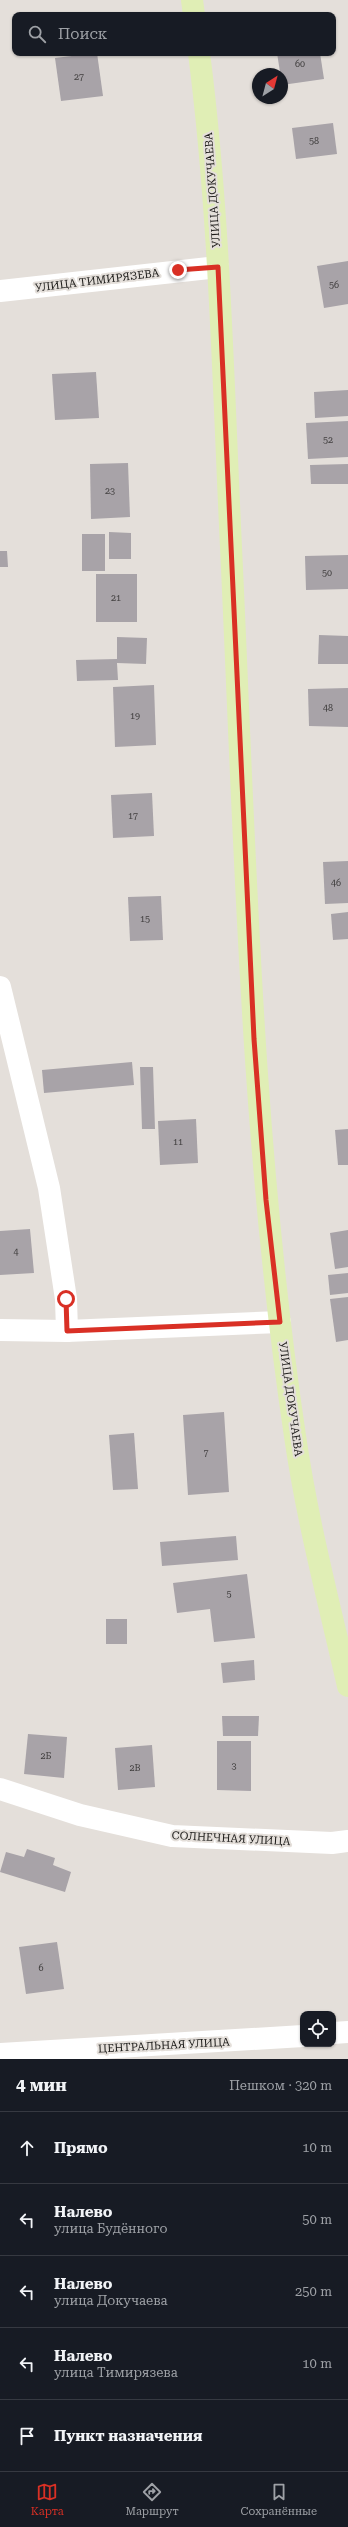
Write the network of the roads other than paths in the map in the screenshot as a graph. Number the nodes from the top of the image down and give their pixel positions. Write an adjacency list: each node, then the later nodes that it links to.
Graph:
1 (192, 0): 2 (main road)
2 (194, 12)
3 (199, 56): 4 (main road, УЛИЦА ДОКУЧАЕВА)
4 (218, 267): 5 (street, УЛИЦА ТИМИРЯЗЕВА); 7 (main road, УЛИЦА ДОКУЧАЕВА)
5 (0, 291)
6 (0, 987): 9 (street)
7 (280, 1322): 9 (street); 10 (main road, УЛИЦА ДОКУЧАЕВА)
8 (0, 1330): 9 (street)
9 (67, 1331)
10 (348, 1686)
11 (0, 1789): 12 (street, СОЛНЕЧНАЯ УЛИЦА)
12 (348, 1841)
13 (348, 2032): 14 (street)
14 (336, 2033)
15 (300, 2036): 16 (street, ЦЕНТРАЛЬНАЯ УЛИЦА)
16 (0, 2054)

